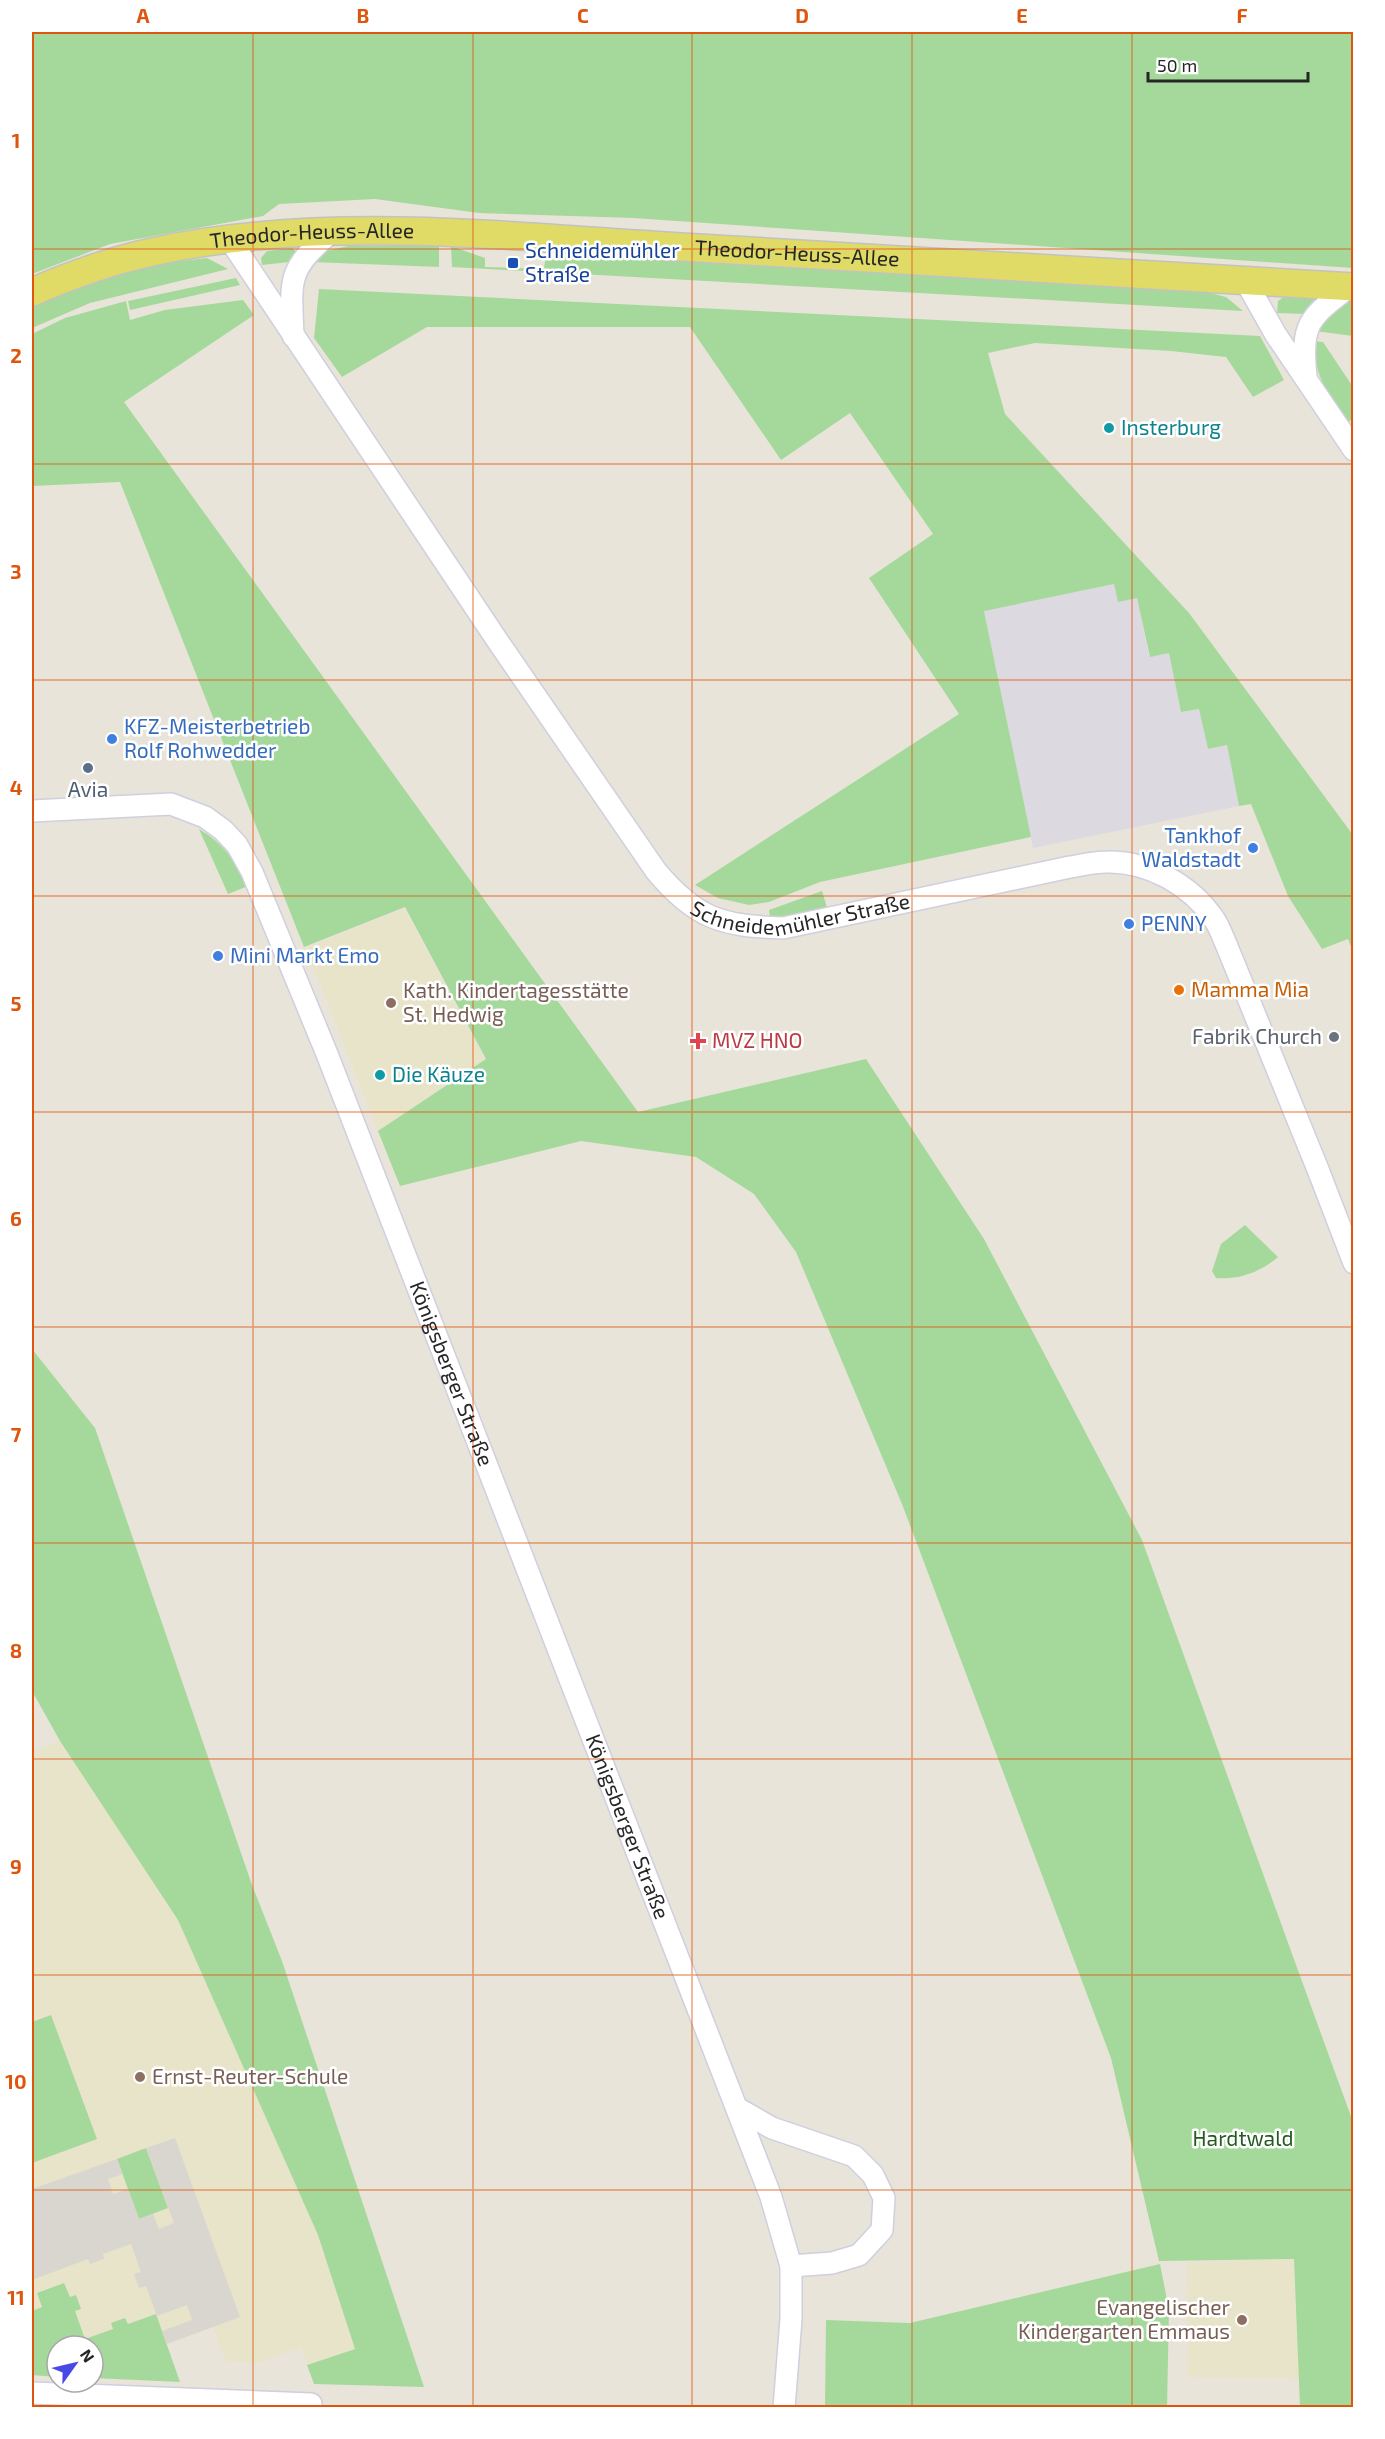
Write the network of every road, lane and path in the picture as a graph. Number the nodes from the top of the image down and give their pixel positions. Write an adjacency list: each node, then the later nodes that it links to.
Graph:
1 (331, 232): 2 (main road, Theodor-Heuss-Allee); 3 (main road, Theodor-Heuss-Allee); 6 (street)
2 (230, 240): 5 (main road, Theodor-Heuss-Allee); 6 (street, Schneidemühler Straße)
3 (1245, 280): 4 (main road, Theodor-Heuss-Allee); 7 (street)
4 (1351, 287): 7 (street)
5 (32, 292)
6 (293, 336): 10 (street, Schneidemühler Straße)
7 (1306, 381): 8 (street)
8 (1353, 450)
9 (32, 811): 11 (street, Königsberger Straße)
10 (1353, 1263)
11 (737, 2108): 12 (street, Königsberger Straße); 12 (street)
12 (791, 2266): 16 (street, Königsberger Straße)
13 (32, 2393): 14 (street)
14 (214, 2404): 15 (street)
15 (311, 2404)
16 (784, 2408)

